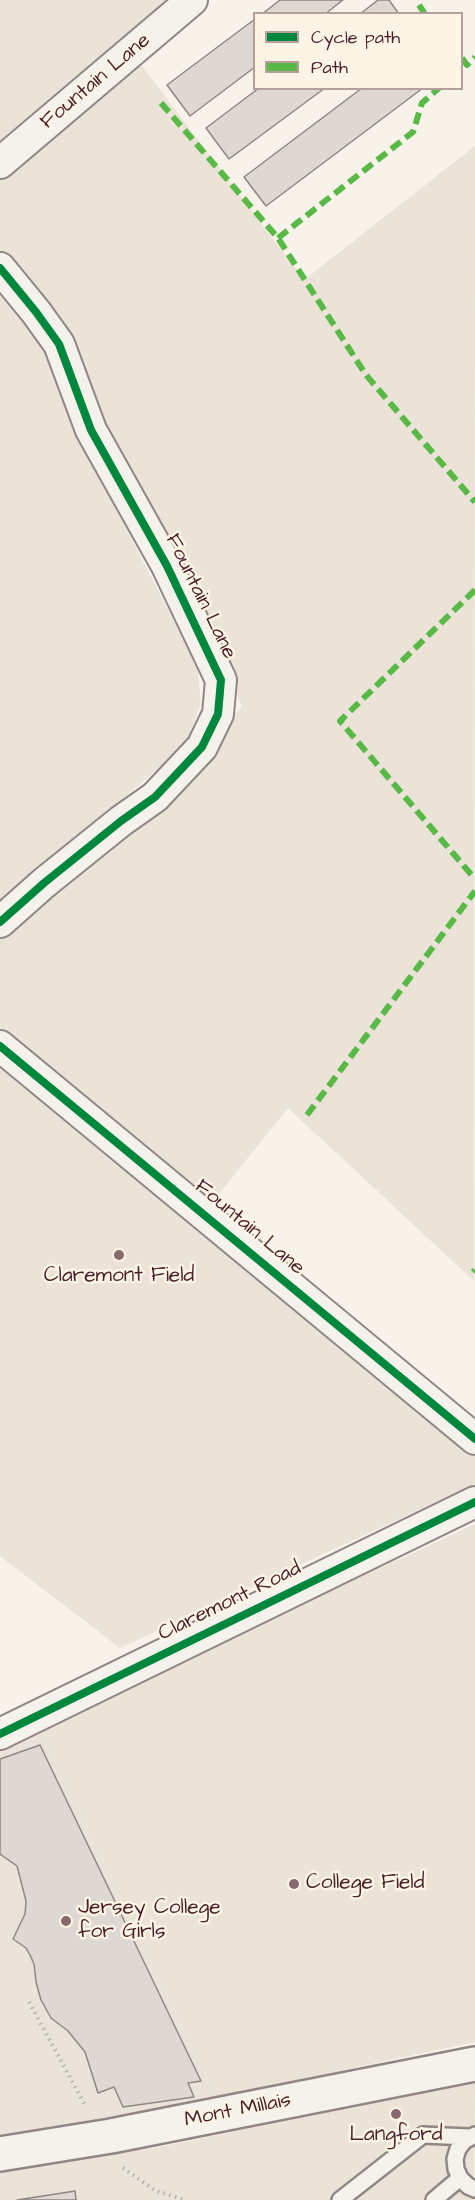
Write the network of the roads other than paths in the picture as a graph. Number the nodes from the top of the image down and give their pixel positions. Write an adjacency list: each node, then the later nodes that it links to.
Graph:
1 (192, 0): 2 (street, Fountain Lane)
2 (0, 163)
3 (0, 268): 4 (street, Fountain Lane)
4 (0, 922)
5 (0, 1046): 6 (street, Fountain Lane)
6 (475, 1439)
7 (475, 1502): 8 (street, Claremont Road)
8 (0, 1734)
9 (475, 2064): 11 (main road, Mont Millais)
10 (472, 2136): 12 (lane); 14 (lane)
11 (0, 2154)
12 (460, 2178): 13 (lane); 15 (lane)
13 (475, 2189)
14 (340, 2200)
15 (434, 2200)

